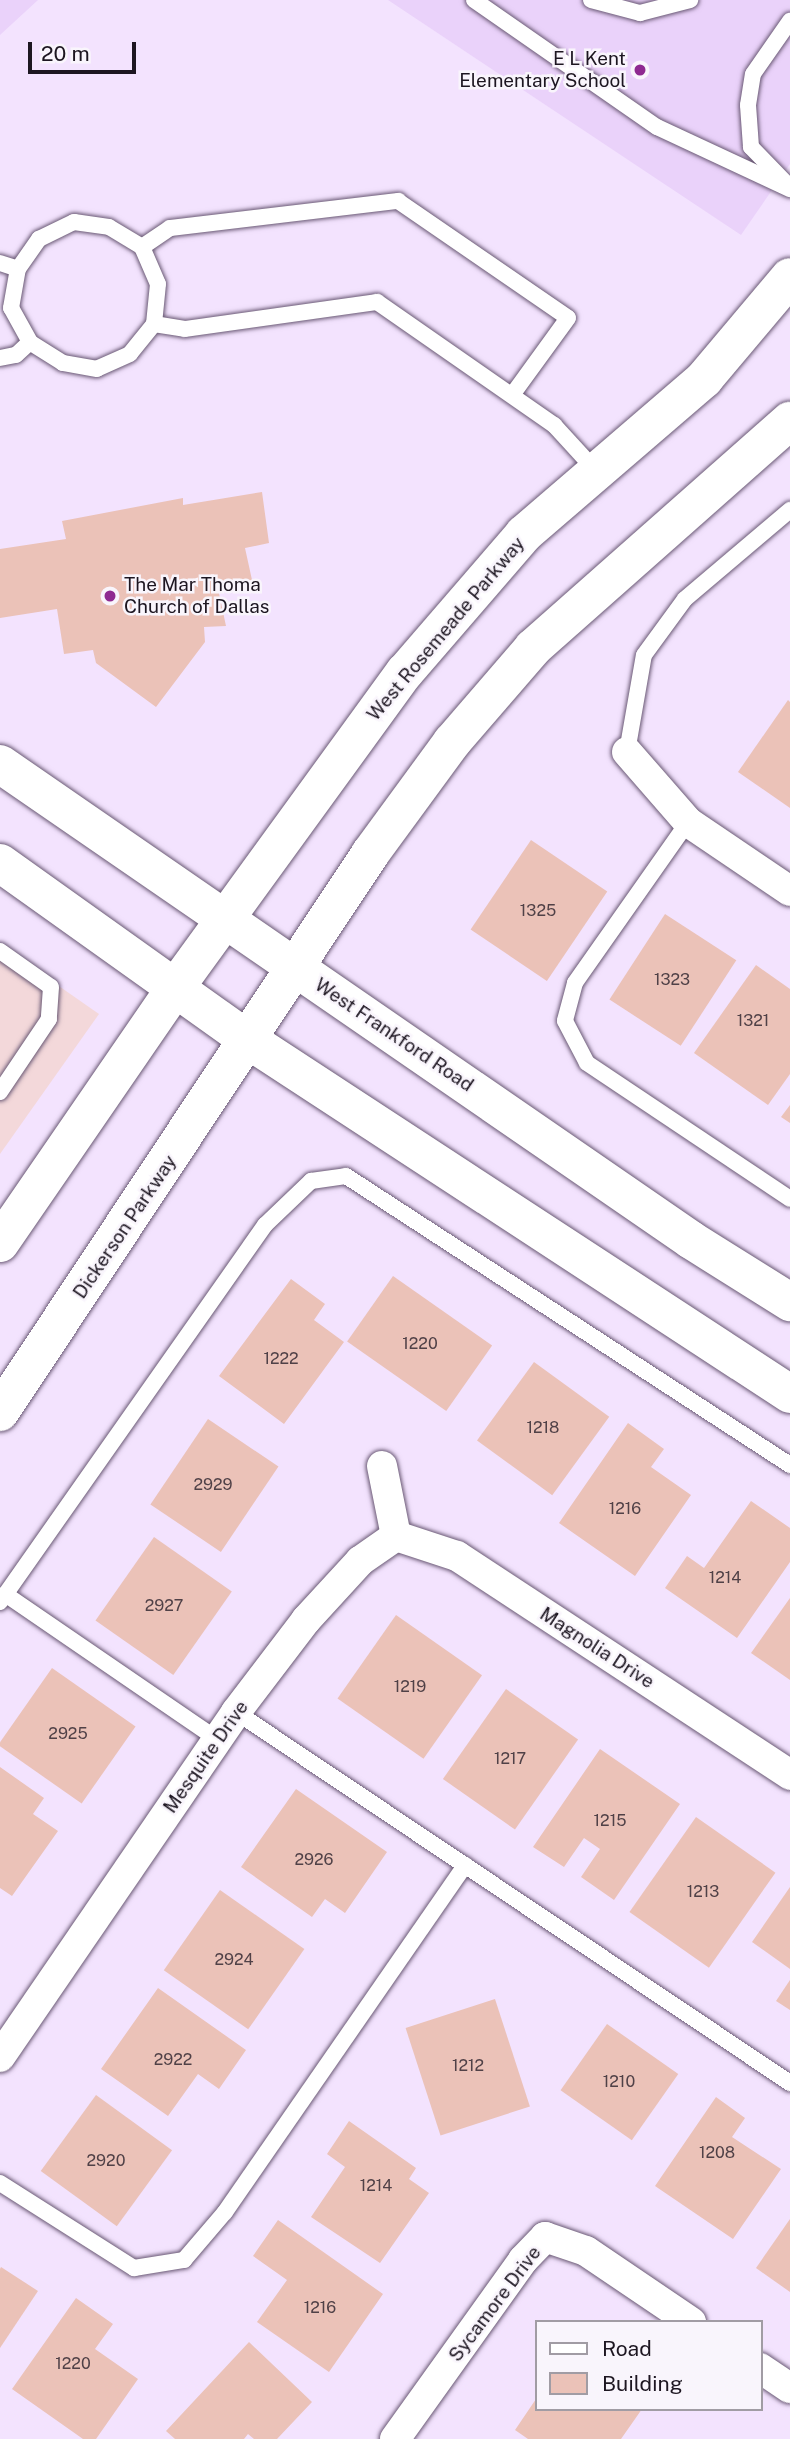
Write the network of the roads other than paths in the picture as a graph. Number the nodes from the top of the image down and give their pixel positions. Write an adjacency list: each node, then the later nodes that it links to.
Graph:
1 (474, 0): 5 (lane)
2 (591, 0): 3 (lane)
3 (690, 0)
4 (790, 21): 5 (lane)
5 (790, 188)
6 (142, 247): 8 (lane); 10 (lane); 13 (lane)
7 (0, 263): 8 (lane)
8 (18, 269): 11 (lane)
9 (790, 277): 15 (main road, West Rosemeade Parkway)
10 (155, 324): 11 (lane); 13 (lane)
11 (30, 342): 12 (lane)
12 (0, 358)
13 (512, 395): 15 (lane)
14 (790, 421): 24 (main road)
15 (597, 472): 22 (main road, West Rosemeade Parkway)
16 (790, 509): 17 (lane)
17 (627, 752): 19 (street)
18 (0, 764): 22 (main road, West Frankford Road)
19 (688, 822): 21 (street); 28 (lane)
20 (3, 872): 25 (main road)
21 (790, 891)
22 (224, 920): 24 (main road, West Frankford Road); 25 (main road)
23 (0, 951): 27 (lane)
24 (296, 970): 26 (main road); 30 (main road, West Frankford Road)
25 (175, 988): 26 (main road); 29 (main road)
26 (250, 1041): 31 (main road); 32 (main road, Dickerson Parkway)
27 (0, 1092)
28 (790, 1199)
29 (6, 1222)
30 (790, 1302)
31 (790, 1394)
32 (0, 1412)
33 (790, 1465): 36 (lane)
34 (382, 1466): 35 (street)
35 (396, 1535): 37 (street, Mesquite Drive); 39 (street, Magnolia Drive)
36 (3, 1598): 38 (lane)
37 (236, 1712): 38 (street, Mesquite Drive); 40 (lane)
38 (217, 1739): 41 (street, Mesquite Drive)
39 (790, 1775)
40 (465, 1866): 42 (lane); 43 (lane)
41 (0, 2057)
42 (790, 2083)
43 (0, 2183)
44 (688, 2320): 47 (street, Sycamore Drive)
45 (762, 2369): 46 (street)
46 (790, 2388)
47 (395, 2439)

